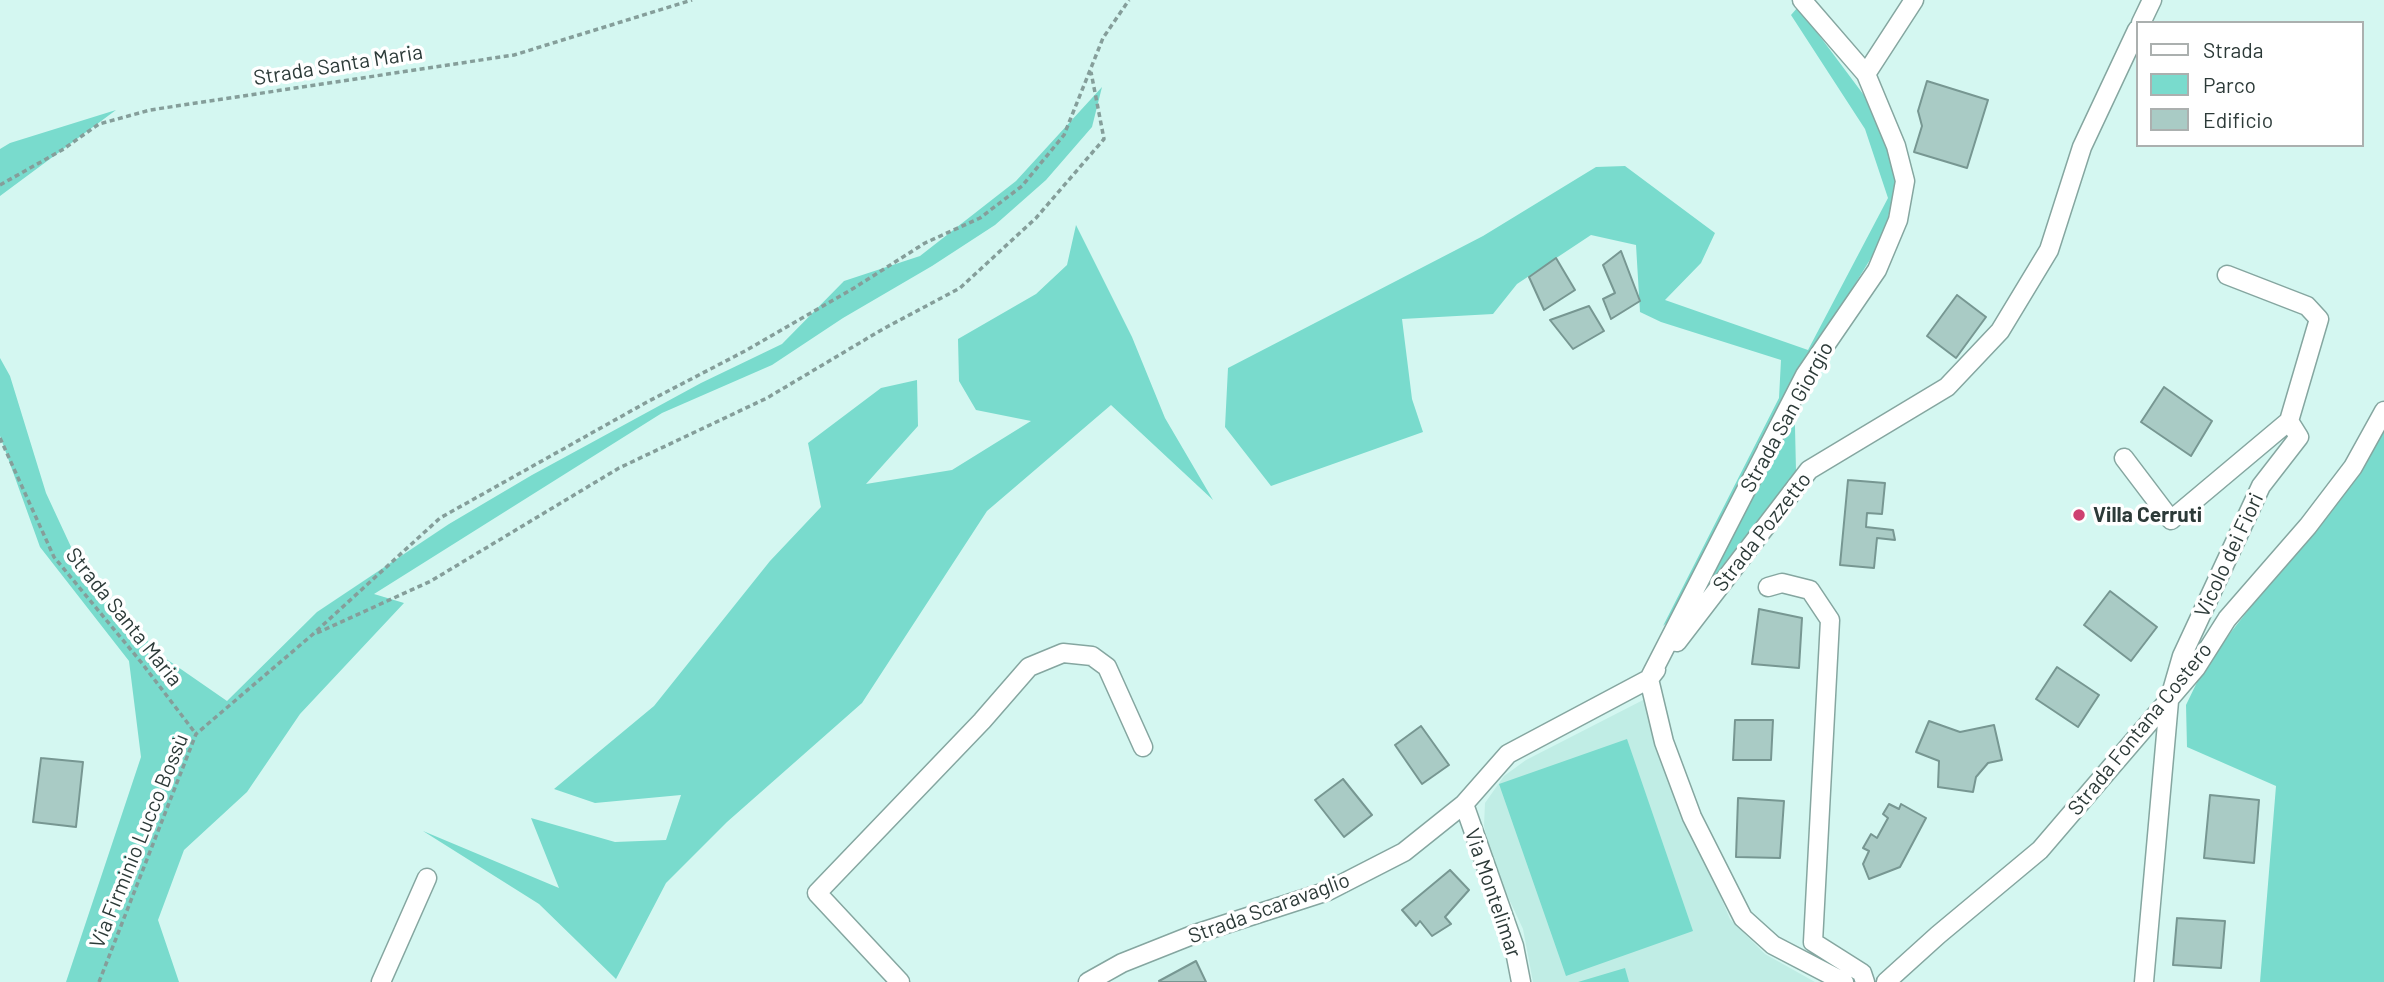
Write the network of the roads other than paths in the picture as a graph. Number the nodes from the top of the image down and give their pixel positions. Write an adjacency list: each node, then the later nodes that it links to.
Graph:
1 (1802, 0): 6 (street, Strada San Giorgio)
2 (1914, 0): 6 (street)
3 (2152, 0): 4 (street)
4 (2142, 21)
5 (2136, 32): 12 (street, Strada Pozzetto)
6 (1866, 74): 12 (street, Strada San Giorgio)
7 (2227, 275): 9 (street, Vicolo dei Fiori)
8 (2384, 411): 13 (street, Strada Fontana Costero)
9 (2289, 421): 10 (street, Vicolo dei Fiori); 13 (street, Vicolo dei Fiori)
10 (2124, 458)
11 (1768, 587): 22 (street, Strada Pozzetto)
12 (1649, 679): 15 (street, Strada Scaravaglio); 21 (street)
13 (2169, 701): 23 (street, Strada Fontana Costero); 24 (street)
14 (1143, 747): 18 (street)
15 (1464, 804): 19 (street, Strada Scaravaglio); 20 (street, Via Montelimar)
16 (427, 878): 17 (street)
17 (381, 982)
18 (900, 982)
19 (1088, 982)
20 (1521, 982)
21 (1844, 982)
22 (1865, 982)
23 (1886, 982)
24 (2144, 982)

